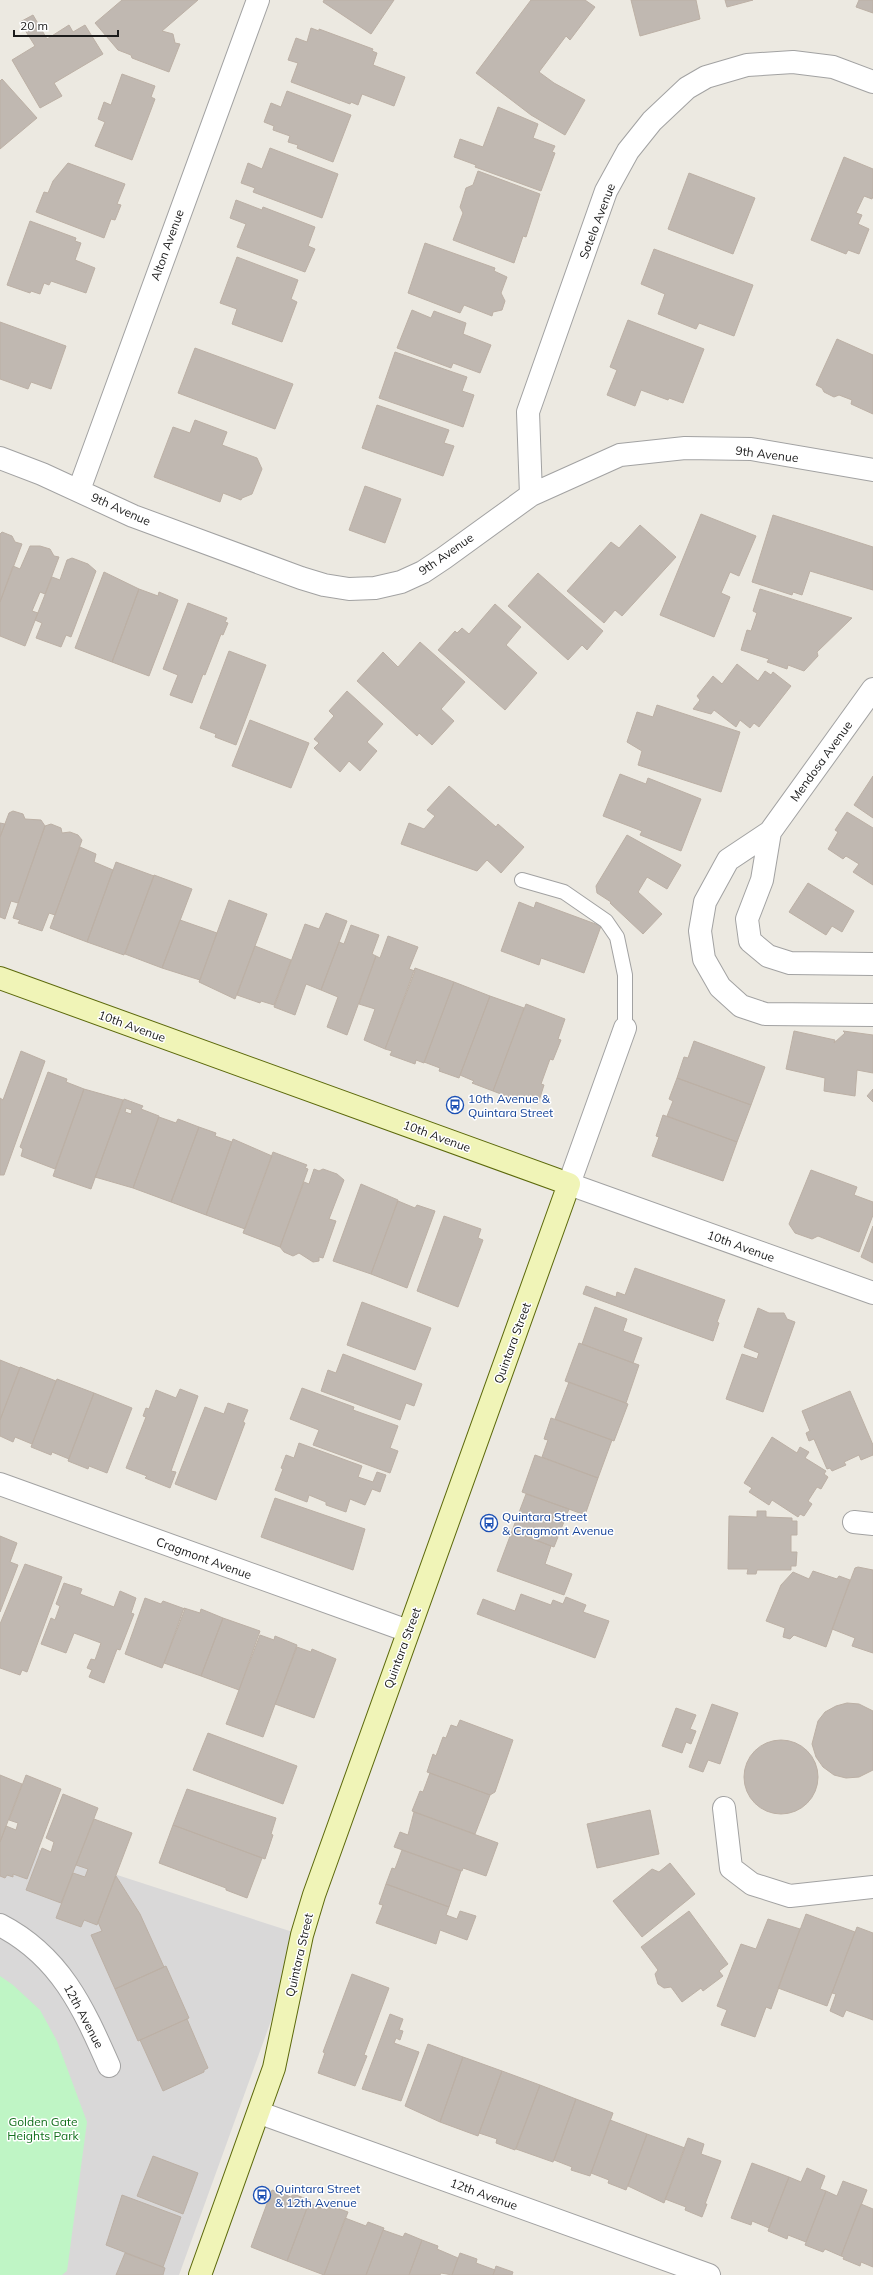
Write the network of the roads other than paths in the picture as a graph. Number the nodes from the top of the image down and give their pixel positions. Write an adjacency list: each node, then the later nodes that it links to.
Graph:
1 (258, 0): 5 (street, Alton Avenue)
2 (873, 82): 6 (street, Sotelo Avenue)
3 (0, 458): 5 (street, 9th Avenue)
4 (873, 470): 6 (street, 9th Avenue)
5 (78, 490): 6 (street, 9th Avenue)
6 (531, 494)
7 (873, 689): 8 (street, Mendosa Avenue)
8 (770, 832): 10 (street, Mendosa Avenue); 12 (street, Mendosa Avenue)
9 (522, 880): 13 (lane)
10 (873, 964)
11 (0, 978): 14 (street, 10th Avenue)
12 (873, 1015)
13 (625, 1028): 14 (street, Quintara Street)
14 (569, 1184): 15 (street, 10th Avenue); 17 (street, Quintara Street)
15 (873, 1294)
16 (0, 1484): 17 (street, Cragmont Avenue)
17 (408, 1631): 22 (street, Quintara Street)
18 (724, 1808): 19 (street)
19 (873, 1887)
20 (0, 1925): 21 (street, 12th Avenue)
21 (109, 2066)
22 (260, 2113): 23 (street, Quintara Street); 24 (street, 12th Avenue)
23 (200, 2275)
24 (709, 2275)

